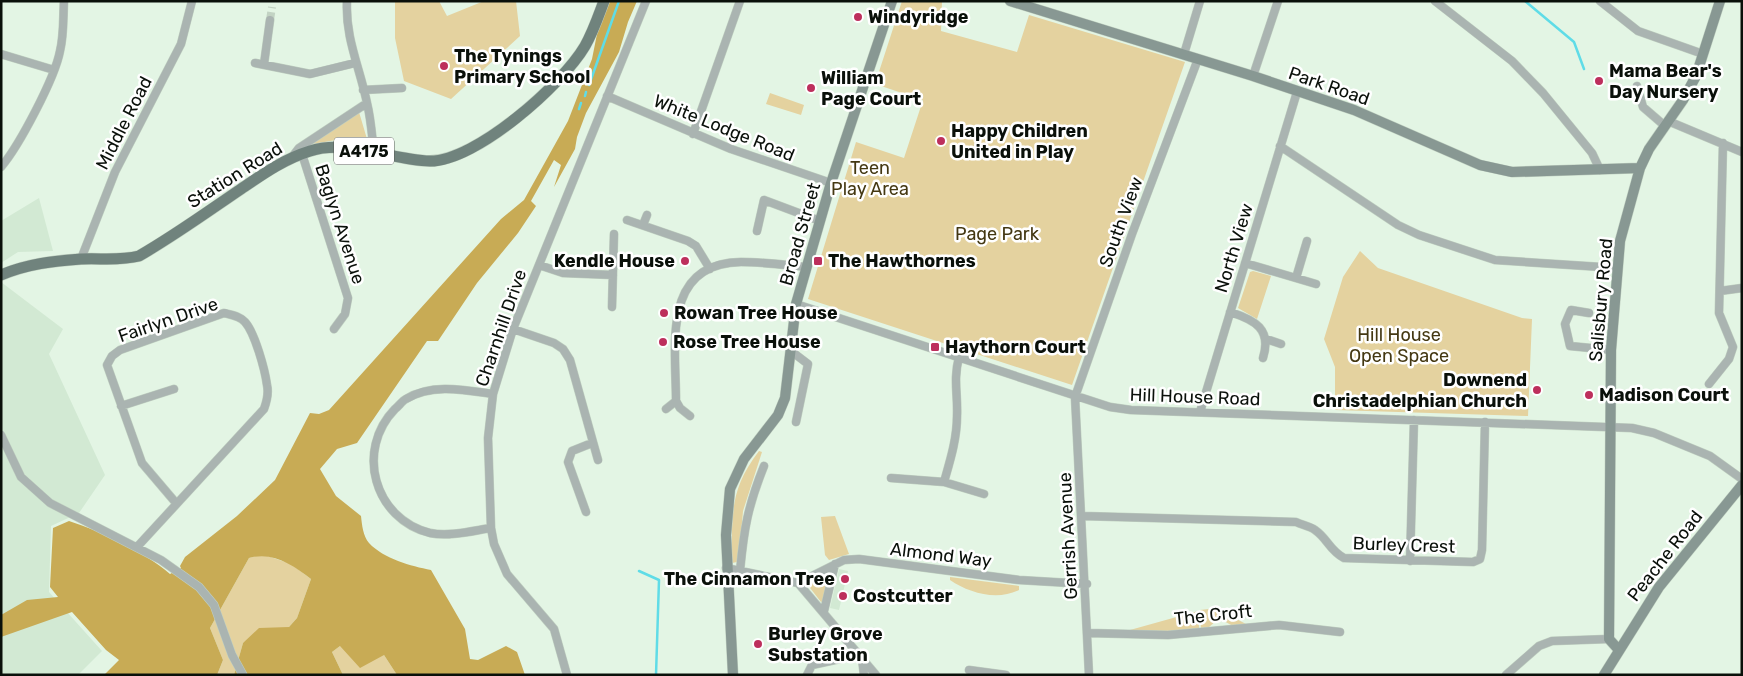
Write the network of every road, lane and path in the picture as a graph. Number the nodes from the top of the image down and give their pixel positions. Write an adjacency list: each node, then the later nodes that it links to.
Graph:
1 (64, 1): 22 (street)
2 (192, 1): 49 (street, Middle Road)
3 (346, 1): 20 (street)
4 (604, 1): 35 (main road, Station Road / A4175)
5 (646, 1): 28 (street, Charnhill Drive)
6 (740, 1): 31 (street)
7 (892, 1): 41 (street, Broad Street)
8 (1010, 1): 16 (street, Park Road)
9 (1200, 1): 16 (street)
10 (1278, 1): 23 (street)
11 (1435, 1): 40 (street)
12 (1600, 1): 17 (street)
13 (1720, 1): 17 (street, Salisbury Road)
14 (270, 20): 21 (street)
15 (1, 54): 22 (street)
16 (1184, 54): 18 (street, Park Road)
17 (1703, 54): 30 (street, Salisbury Road)
18 (1198, 59): 23 (street, Park Road); 76 (street, South View)
19 (255, 63): 21 (street)
20 (355, 63): 21 (street); 26 (street)
21 (264, 64)
22 (54, 70): 38 (street)
23 (1254, 76): 27 (street, Park Road)
24 (1637, 86): 30 (street)
25 (402, 88): 26 (street)
26 (363, 90): 29 (street)
27 (1297, 92): 33 (street, North View); 40 (street, Park Road)
28 (607, 96): 31 (street, White Lodge Road); 51 (street, Charnhill Drive)
29 (367, 103): 35 (street); 37 (street)
30 (1667, 124): 32 (street); 39 (street, Salisbury Road)
31 (693, 134): 41 (street, White Lodge Road)
32 (1723, 143): 34 (street); 60 (street)
33 (1280, 146): 50 (street, North View); 53 (street)
34 (1742, 152)
35 (374, 153): 36 (main road, Station Road / A4175)
36 (302, 154): 37 (main road, Station Road / A4175); 65 (street, Baglyn Avenue)
37 (290, 159): 49 (main road, Station Road / A4175)
38 (1, 167)
39 (1640, 168): 40 (street, Park Road); 53 (street, Salisbury Road)
40 (1600, 170)
41 (831, 183): 44 (street, Broad Street)
42 (647, 215): 45 (street)
43 (627, 220): 45 (street)
44 (820, 221): 46 (street); 52 (street, Broad Street)
45 (643, 225): 54 (street)
46 (757, 231)
47 (614, 234): 56 (street)
48 (1307, 241): 57 (street)
49 (81, 259): 55 (main road, Station Road / A4175)
50 (1245, 263): 57 (street); 63 (street, North View)
51 (539, 265): 56 (street); 66 (street, Charnhill Drive)
52 (807, 267): 54 (street); 61 (street, Broad Street)
53 (1617, 268): 69 (street, Salisbury Road)
54 (710, 269): 77 (street)
55 (1, 275)
56 (613, 275): 62 (street)
57 (1296, 278): 58 (street)
58 (1316, 284)
59 (1742, 288): 60 (street)
60 (1720, 292): 73 (street)
61 (796, 304): 70 (street, Broad Street); 71 (street, Hill House Road)
62 (612, 307)
63 (1230, 312): 67 (street); 80 (street, North View)
64 (1589, 313): 69 (street)
65 (334, 329)
66 (513, 329): 75 (street, Charnhill Drive); 87 (street)
67 (1266, 339): 68 (street); 72 (street)
68 (1281, 344)
69 (1611, 350): 85 (street, Salisbury Road)
70 (791, 351): 83 (street); 102 (street, Broad Street)
71 (959, 357): 76 (street, Hill House Road); 92 (street)
72 (1263, 358)
73 (1709, 384)
74 (174, 389): 78 (street)
75 (493, 394): 98 (street, Charnhill Drive); 98 (street)
76 (1075, 397): 80 (street, Hill House Road); 97 (street, Gerrish Avenue)
77 (676, 401): 79 (street); 81 (street)
78 (121, 406): 95 (street, Fairlyn Drive); 95 (street, Fairlyn Drive)
79 (666, 409)
80 (1200, 412): 82 (street, Hill House Road)
81 (690, 416)
82 (1414, 420): 84 (street, Hill House Road); 100 (street)
83 (796, 422)
84 (1486, 422): 85 (street, Hill House Road); 100 (street, Burley Crest)
85 (1610, 426): 91 (street, Hill House Road); 109 (street, Salisbury Road)
86 (1, 435): 99 (street)
87 (592, 443): 88 (street); 96 (street)
88 (598, 460)
89 (764, 466): 103 (street)
90 (891, 478): 92 (street)
91 (1742, 479)
92 (944, 482): 94 (street)
93 (1742, 485): 110 (street, Peache Road)
94 (984, 494)
95 (176, 503): 99 (street, Fairlyn Drive)
96 (586, 512)
97 (1082, 516): 100 (street, Burley Crest); 105 (street, Gerrish Avenue)
98 (491, 528): 115 (street, Charnhill Drive)
99 (137, 547): 114 (street)
100 (1410, 560)
101 (835, 564): 104 (street, Almond Way); 105 (street, Almond Way); 106 (street)
102 (726, 568): 103 (street); 116 (street, Broad Street)
103 (740, 571): 104 (street)
104 (798, 583): 106 (street)
105 (1086, 584): 108 (street, Gerrish Avenue)
106 (824, 612): 111 (street)
107 (1340, 632): 108 (street, The Croft)
108 (1088, 633): 121 (street, Gerrish Avenue)
109 (1609, 638): 110 (street); 122 (street)
110 (1618, 649): 123 (street, Peache Road)
111 (856, 652): 112 (street); 117 (street)
112 (862, 659): 118 (street); 119 (street)
113 (968, 670): 120 (street)
114 (242, 675)
115 (567, 675)
116 (733, 675)
117 (806, 675)
118 (864, 675)
119 (876, 675)
120 (1006, 675)
121 (1089, 675)
122 (1506, 675)
123 (1604, 675)

